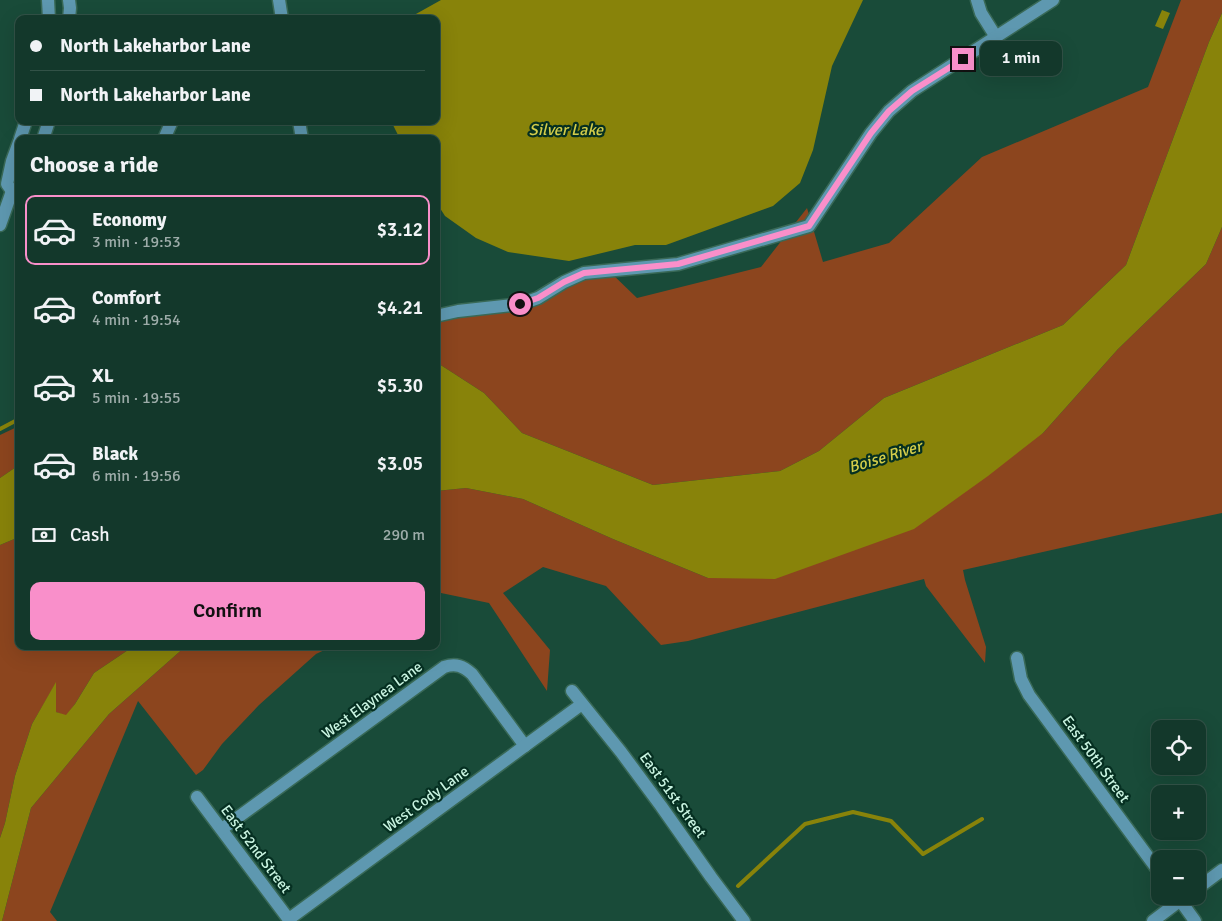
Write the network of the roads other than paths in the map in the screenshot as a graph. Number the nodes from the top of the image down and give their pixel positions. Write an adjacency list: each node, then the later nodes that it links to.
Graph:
1 (48, 0): 6 (street)
2 (69, 0): 7 (street)
3 (279, 0): 8 (street)
4 (977, 0): 9 (street)
5 (1053, 0): 9 (street)
6 (49, 15)
7 (69, 15)
8 (281, 15)
9 (996, 37): 14 (street)
10 (15, 152): 11 (street)
11 (15, 190): 12 (street)
12 (13, 205): 13 (street)
13 (0, 224)
14 (440, 315)
15 (1017, 658): 21 (street, East 50th Street)
16 (572, 691): 17 (street, East 51st Street)
17 (582, 704): 18 (street, West Cody Lane); 27 (street, East 51st Street)
18 (525, 746): 20 (street, West Elaynea Lane); 26 (street, West Cody Lane)
19 (197, 796): 20 (street, East 52nd Street)
20 (222, 830): 26 (street, East 52nd Street)
21 (1151, 861)
22 (1222, 870): 23 (street)
23 (1206, 882)
24 (1172, 905): 28 (street)
25 (1185, 905): 29 (street)
26 (289, 920)
27 (744, 921)
28 (1153, 921)
29 (1195, 921)

